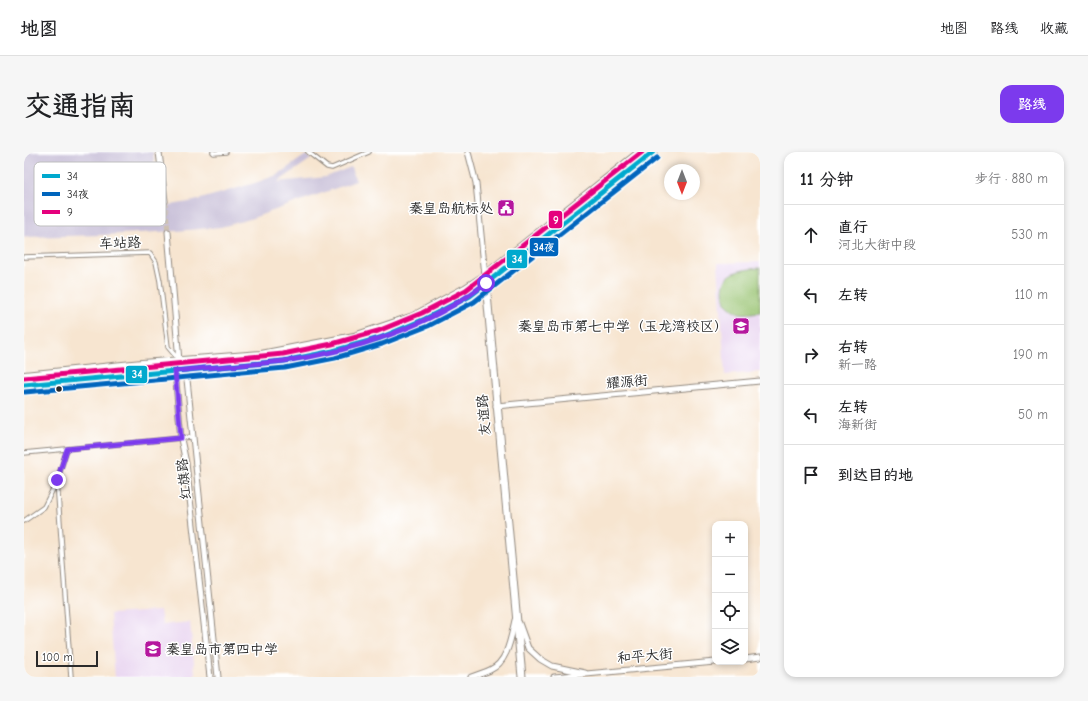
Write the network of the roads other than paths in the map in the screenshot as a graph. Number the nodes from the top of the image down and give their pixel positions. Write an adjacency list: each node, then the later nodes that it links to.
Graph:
1 (159, 152): 9 (main road)
2 (213, 152): 3 (street)
3 (226, 152)
4 (308, 152): 5 (street)
5 (369, 152)
6 (468, 152): 12 (main road, 友谊路)
7 (640, 152): 12 (highway)
8 (653, 152): 13 (highway)
9 (160, 162)
10 (168, 232): 14 (main road)
11 (24, 257): 14 (street, 车站路)
12 (485, 275): 13 (main road, 友谊路); 14 (main road)
13 (486, 283): 15 (main road); 20 (highway, 友谊路)
14 (179, 360): 15 (main road, 红旗路); 16 (main road); 17 (main road)
15 (186, 370): 16 (main road); 21 (main road, 红旗路)
16 (175, 371): 19 (main road); 22 (main road)
17 (24, 374)
18 (760, 381): 20 (main road, 耀源街)
19 (24, 385)
20 (496, 406): 27 (highway, 友谊路)
21 (192, 437): 22 (street); 34 (main road, 红旗路)
22 (181, 438): 23 (street); 33 (main road)
23 (67, 449): 24 (street); 25 (street)
24 (24, 453)
25 (57, 480): 26 (street); 32 (street)
26 (24, 521)
27 (516, 615): 31 (main road); 35 (main road); 36 (highway, 友谊路)
28 (760, 657): 29 (main road)
29 (748, 659)
30 (712, 662): 31 (main road, 和平大街)
31 (590, 674): 37 (main road, 和平大街); 38 (main road)
32 (71, 677)
33 (210, 677)
34 (218, 677)
35 (471, 677)
36 (522, 677)
37 (554, 677)
38 (582, 677)

